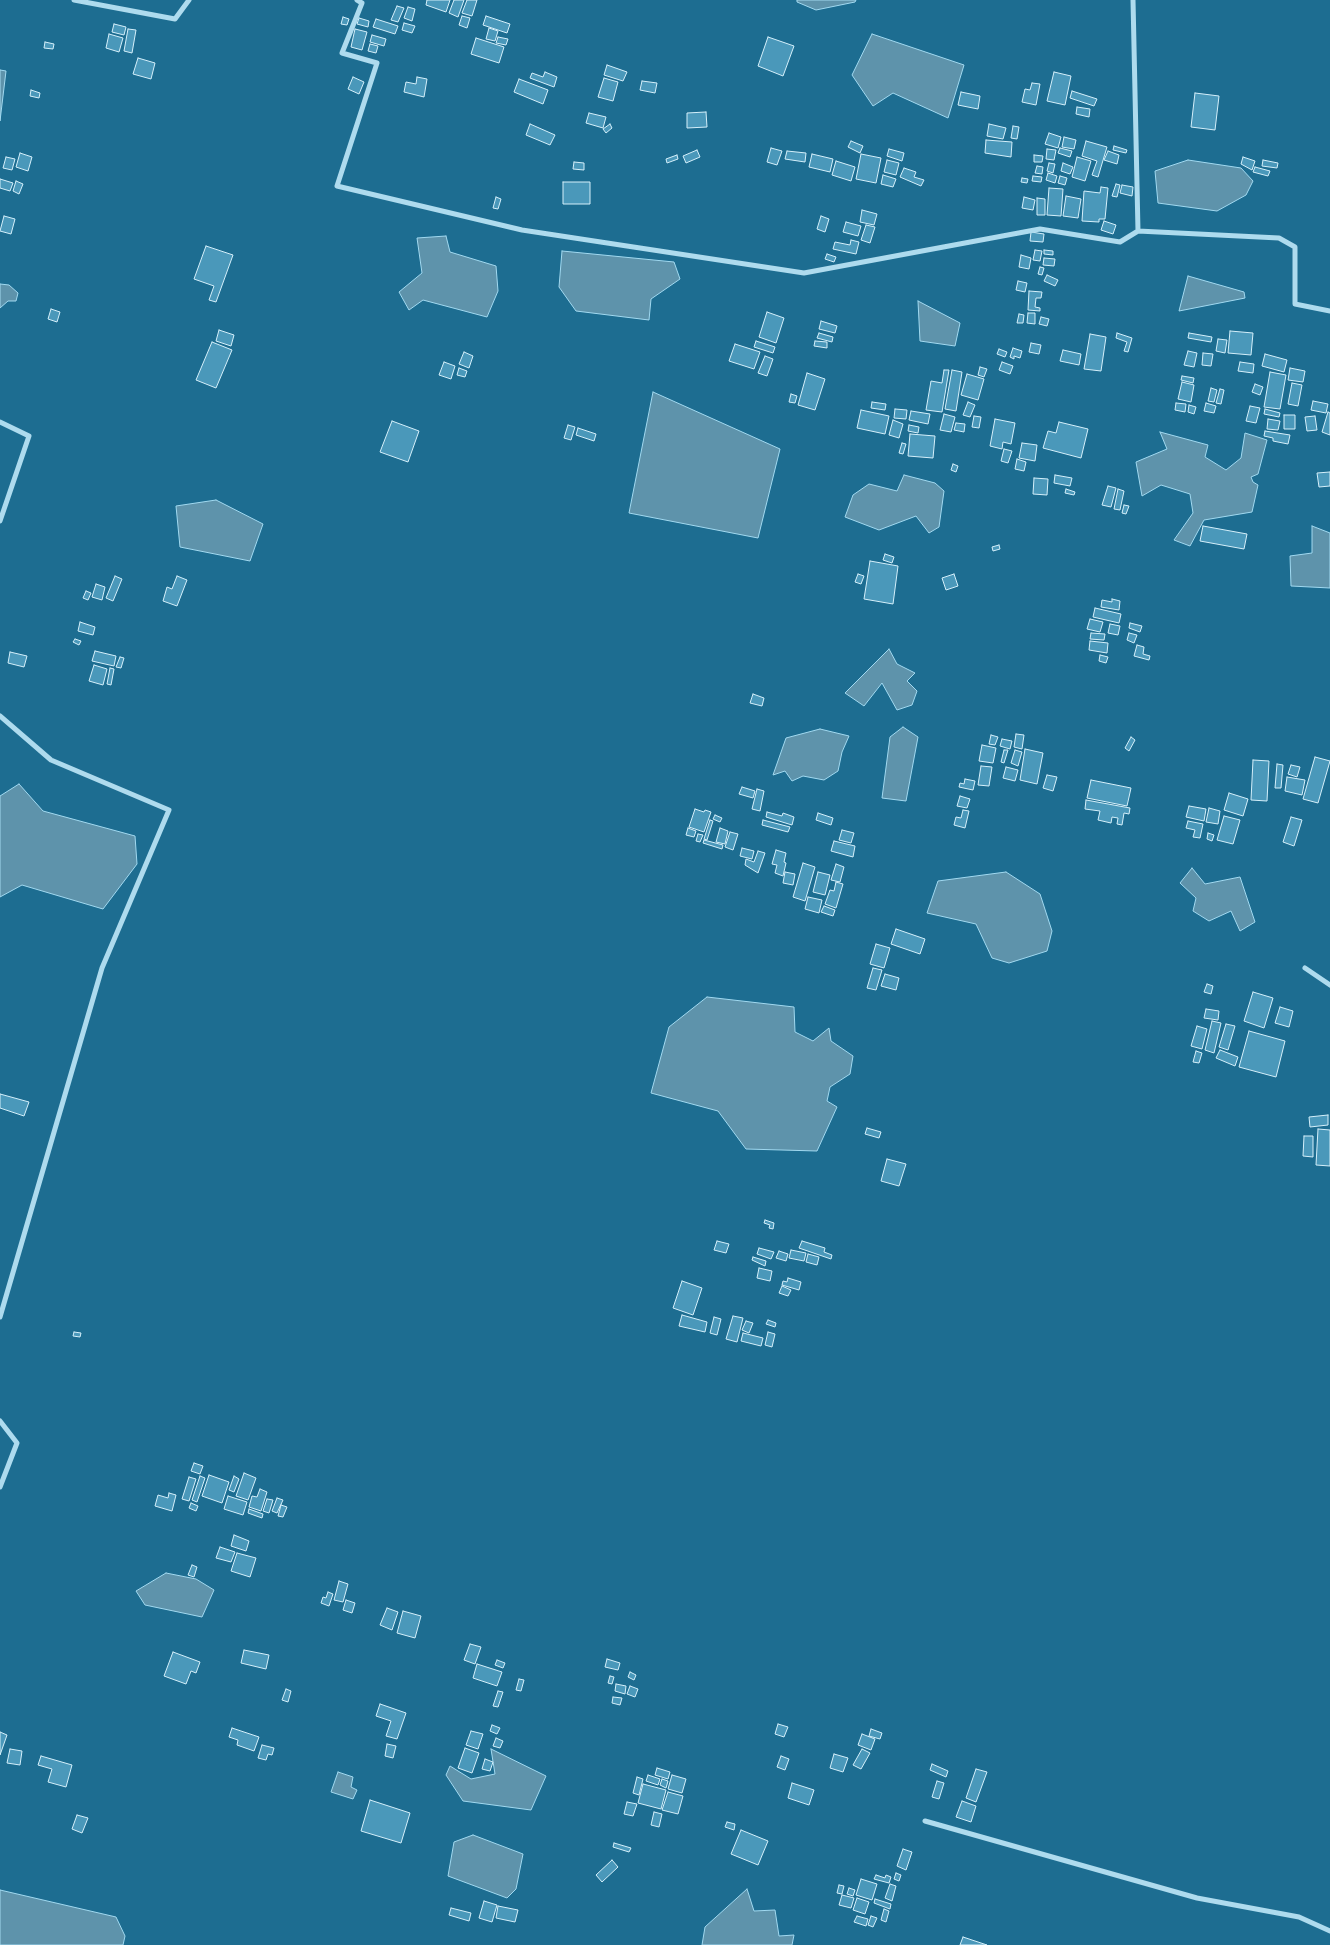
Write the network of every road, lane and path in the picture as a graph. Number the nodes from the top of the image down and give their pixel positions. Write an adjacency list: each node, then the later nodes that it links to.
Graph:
1 (74, 0): 2 (street)
2 (189, 0)
3 (357, 0): 5 (street)
4 (1133, 0): 5 (street)
5 (1138, 230): 6 (street)
6 (1330, 311)
7 (0, 422): 8 (street)
8 (0, 521)
9 (0, 716): 12 (street)
10 (1305, 968): 11 (street)
11 (1330, 985)
12 (0, 1317)
13 (0, 1421): 14 (street)
14 (0, 1487)
15 (925, 1821): 16 (street)
16 (1330, 1931)

